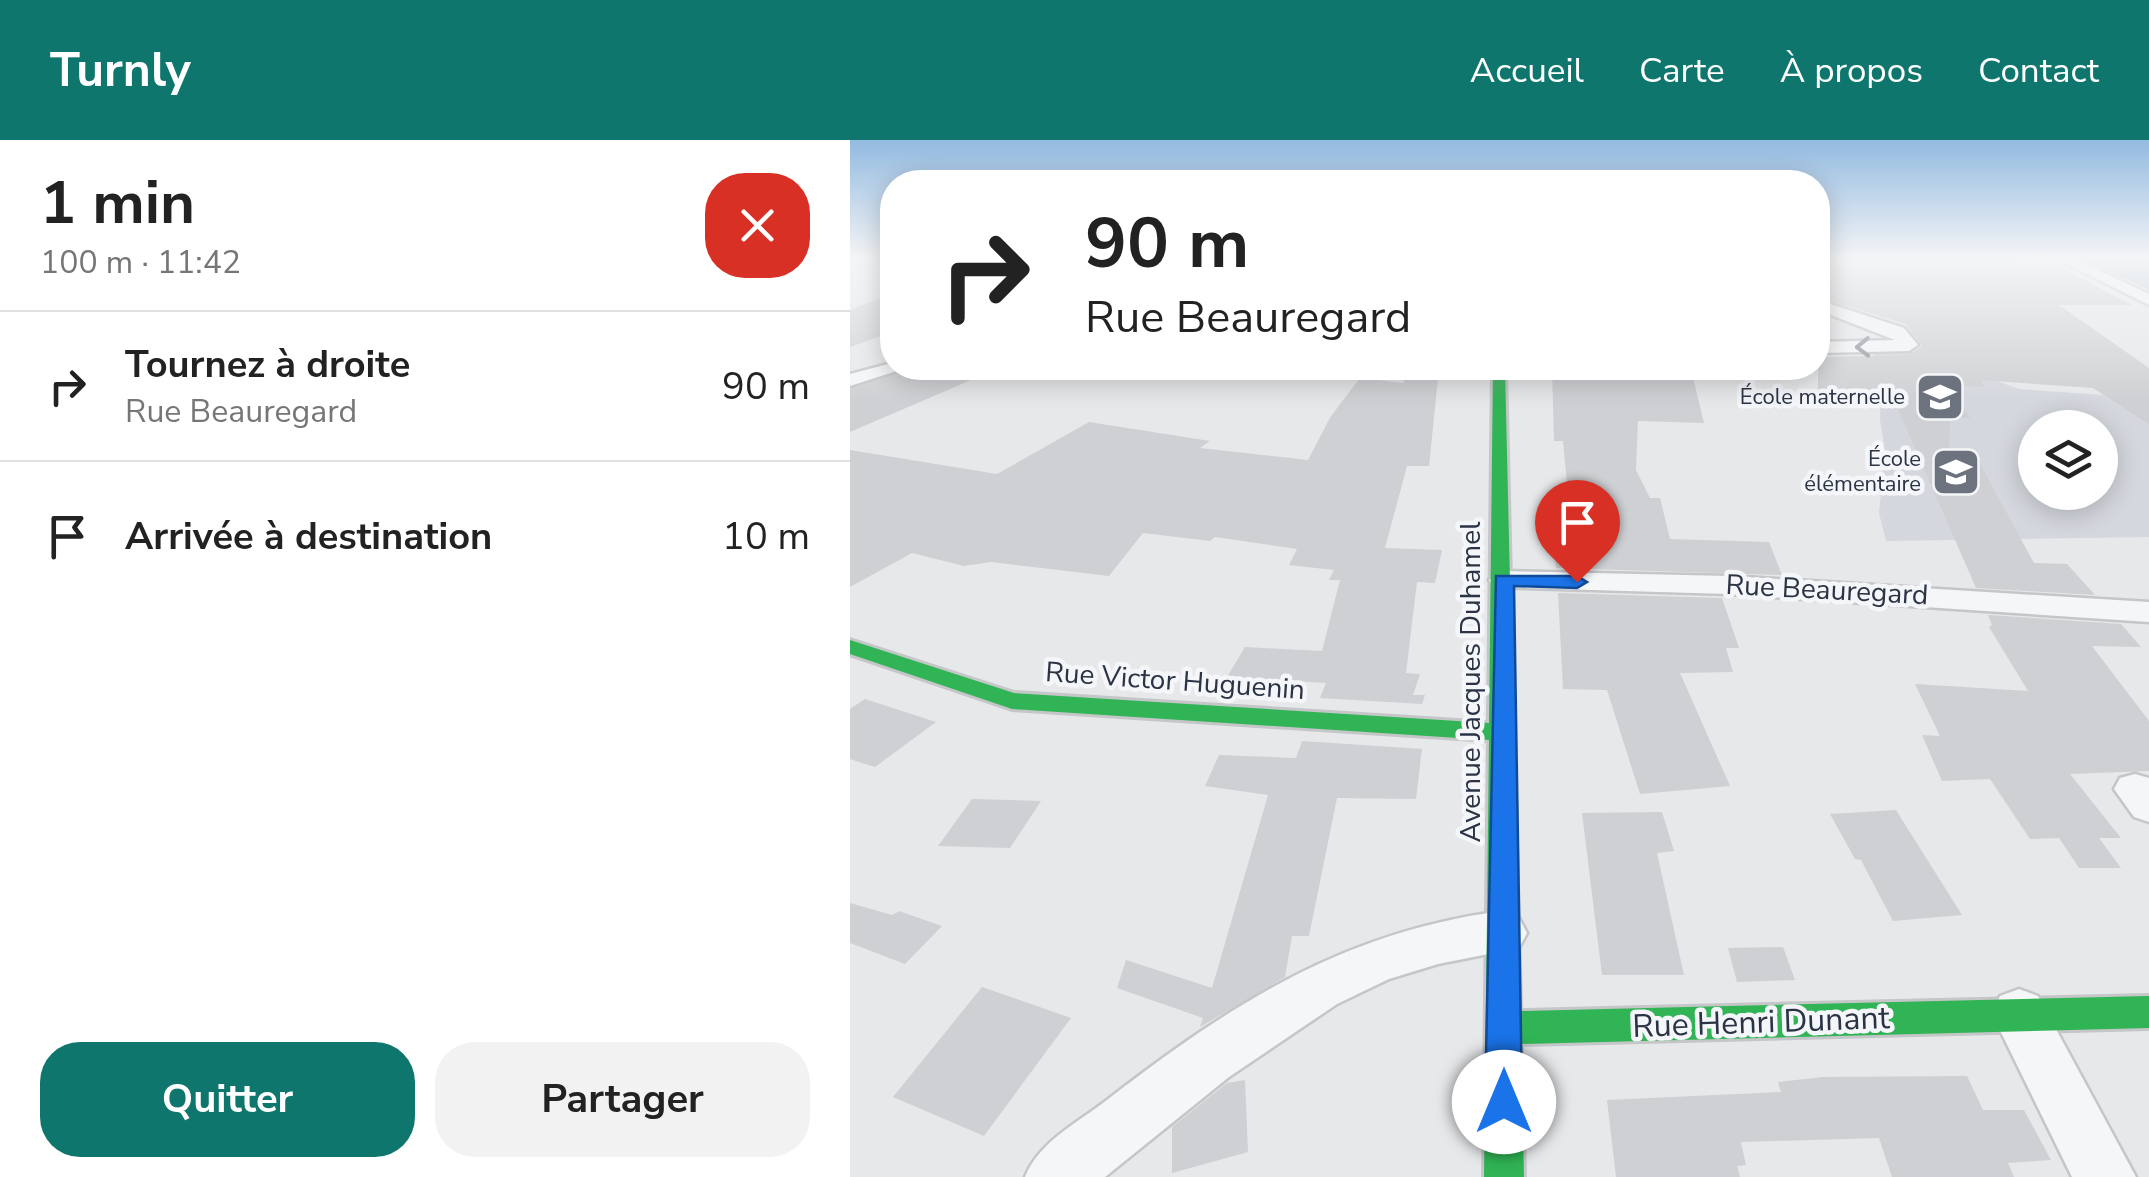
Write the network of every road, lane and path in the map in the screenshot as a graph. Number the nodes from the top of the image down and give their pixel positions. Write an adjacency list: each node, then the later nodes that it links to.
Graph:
1 (1830, 309): 2 (street, one-way to 2)
2 (1830, 348)
3 (880, 372): 4 (street)
4 (850, 380)
5 (1498, 380): 6 (main road, Avenue Jacques Duhamel)
6 (1504, 580): 7 (street, Rue Beauregard); 9 (main road, Avenue Jacques Duhamel)
7 (2149, 612)
8 (850, 648): 9 (main road, Rue Victor Huguenin)
9 (1504, 732): 10 (main road, Avenue Jacques Duhamel)
10 (1502, 933): 13 (main road, Avenue Jacques Duhamel); 14 (street)
11 (2149, 1012): 12 (main road, Rue Henri Dunant)
12 (2019, 1014): 13 (main road, Rue Henri Dunant); 16 (street)
13 (1503, 1028): 15 (main road, Avenue Jacques Duhamel)
14 (1056, 1177)
15 (1504, 1177)
16 (2105, 1177)

